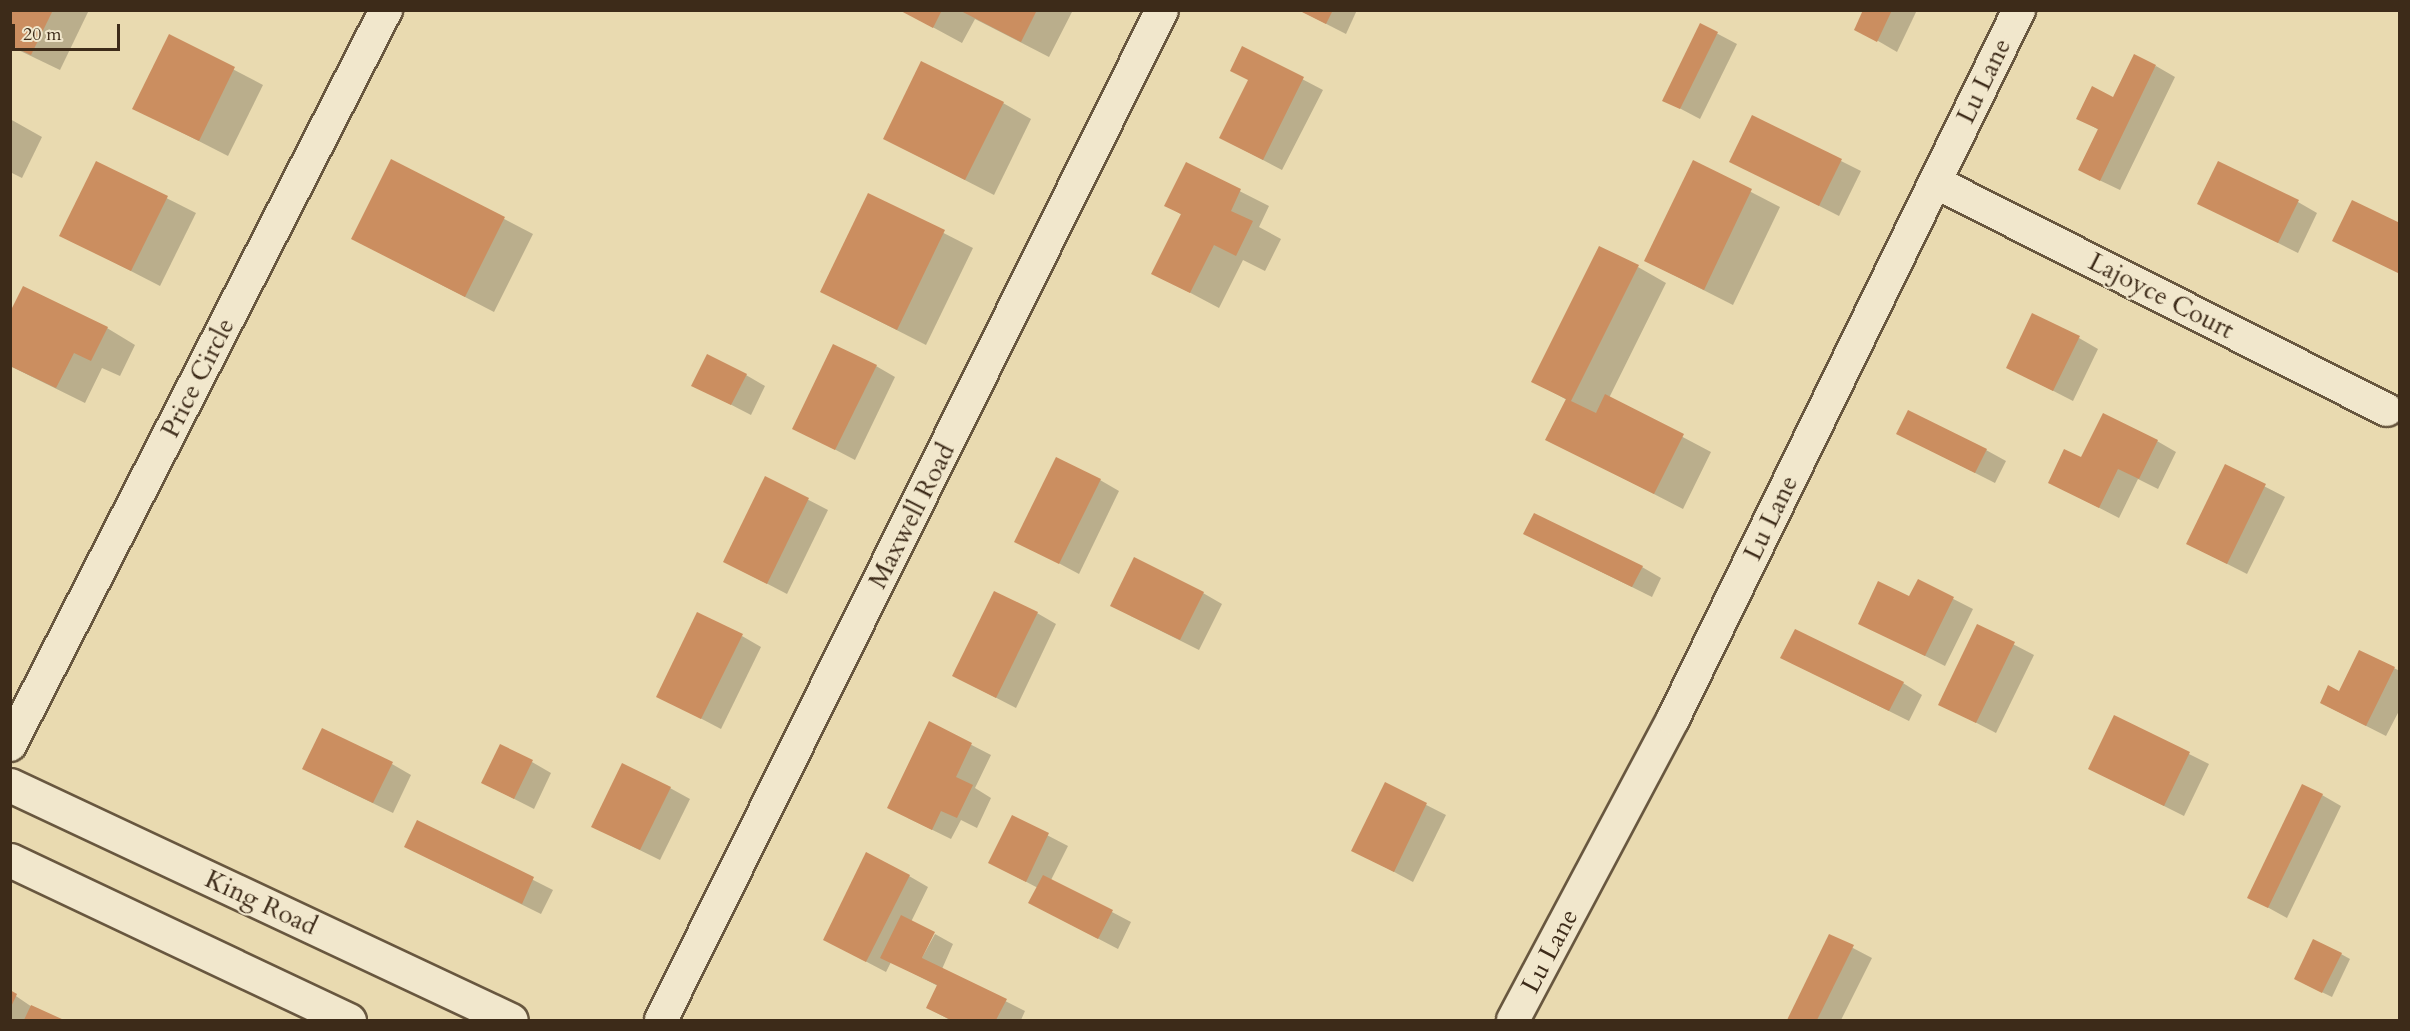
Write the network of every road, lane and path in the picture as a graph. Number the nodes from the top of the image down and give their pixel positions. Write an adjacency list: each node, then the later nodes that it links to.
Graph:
1 (386, 10): 6 (street, Price Circle)
2 (1162, 10): 11 (street, Maxwell Road)
3 (2019, 10): 4 (street, Lu Lane)
4 (1935, 182): 5 (street, Lajoyce Court); 12 (street, Lu Lane)
5 (2387, 410)
6 (10, 745)
7 (10, 785): 10 (street, King Road)
8 (10, 860): 9 (street)
9 (349, 1020)
10 (511, 1020)
11 (661, 1020)
12 (1513, 1020)

